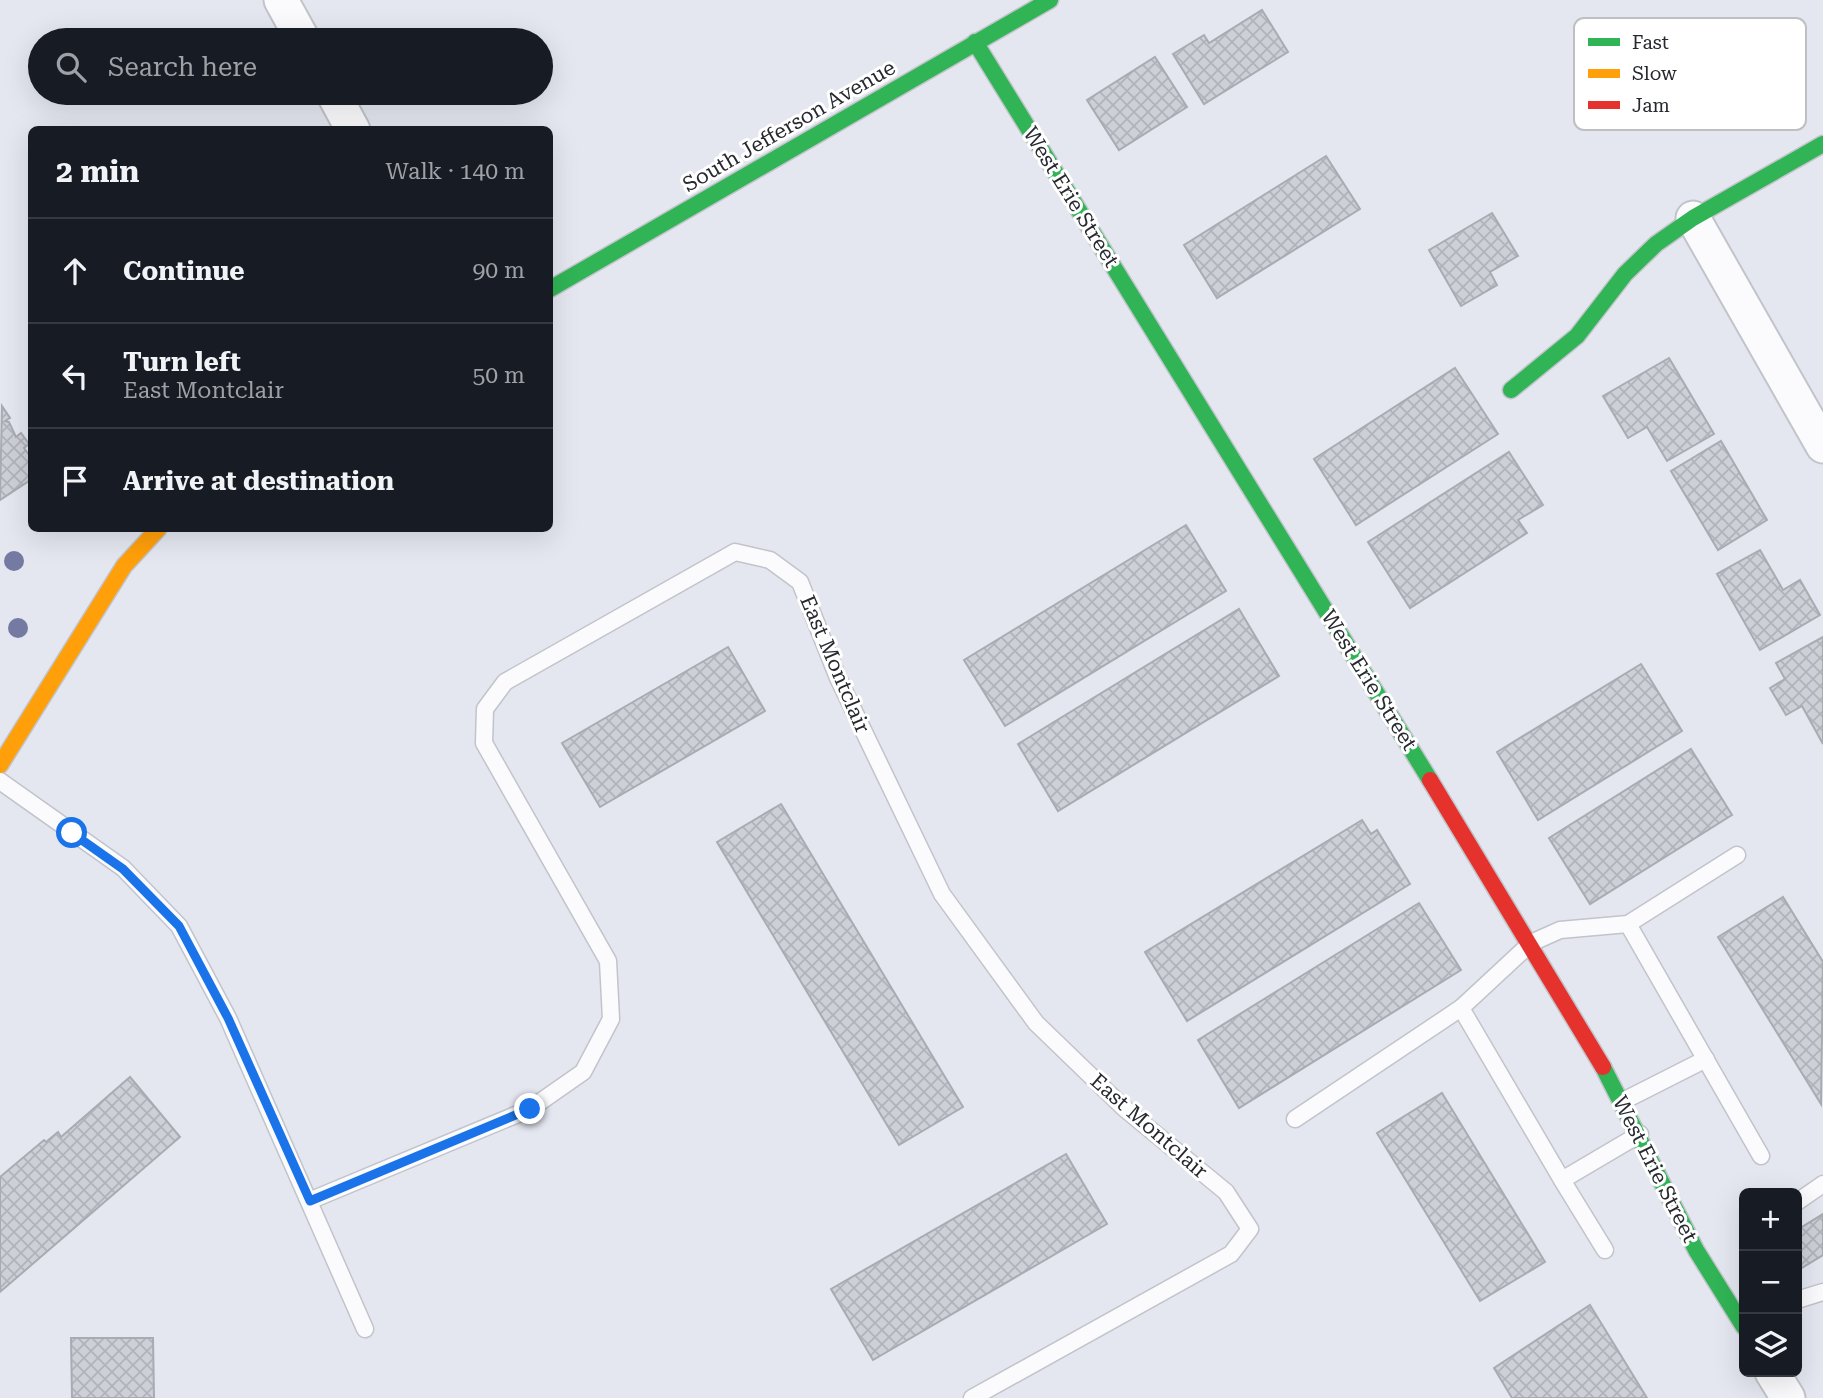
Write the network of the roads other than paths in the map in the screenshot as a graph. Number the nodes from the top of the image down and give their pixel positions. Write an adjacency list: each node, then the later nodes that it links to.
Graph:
1 (281, 0): 3 (street)
2 (1051, 0): 4 (street, South Jefferson Avenue)
3 (296, 28)
4 (975, 43): 9 (street, South Jefferson Avenue); 17 (street, West Erie Street)
5 (339, 105): 6 (street)
6 (351, 126)
7 (1823, 144): 8 (street)
8 (1693, 218): 10 (street); 11 (street)
9 (553, 287)
10 (1511, 390)
11 (1823, 446)
12 (155, 532): 13 (street)
13 (0, 765)
14 (0, 781): 27 (lane)
15 (1737, 855): 16 (lane)
16 (1628, 924): 17 (lane); 19 (lane)
17 (1531, 943): 18 (lane); 20 (street, West Erie Street)
18 (1461, 1008): 21 (lane); 24 (lane)
19 (1706, 1059): 20 (lane); 23 (lane)
20 (1623, 1101): 22 (street, West Erie Street)
21 (1295, 1119)
22 (1640, 1134): 24 (lane); 31 (street, West Erie Street)
23 (1761, 1156)
24 (1562, 1180): 28 (lane)
25 (1823, 1184): 26 (lane)
26 (1802, 1199)
27 (310, 1201): 32 (lane); 34 (lane, East Montclair)
28 (1605, 1250)
29 (1823, 1292): 30 (lane)
30 (1802, 1295)
31 (1739, 1318)
32 (365, 1329)
33 (1775, 1377): 35 (street)
34 (972, 1398)
35 (1788, 1398)

